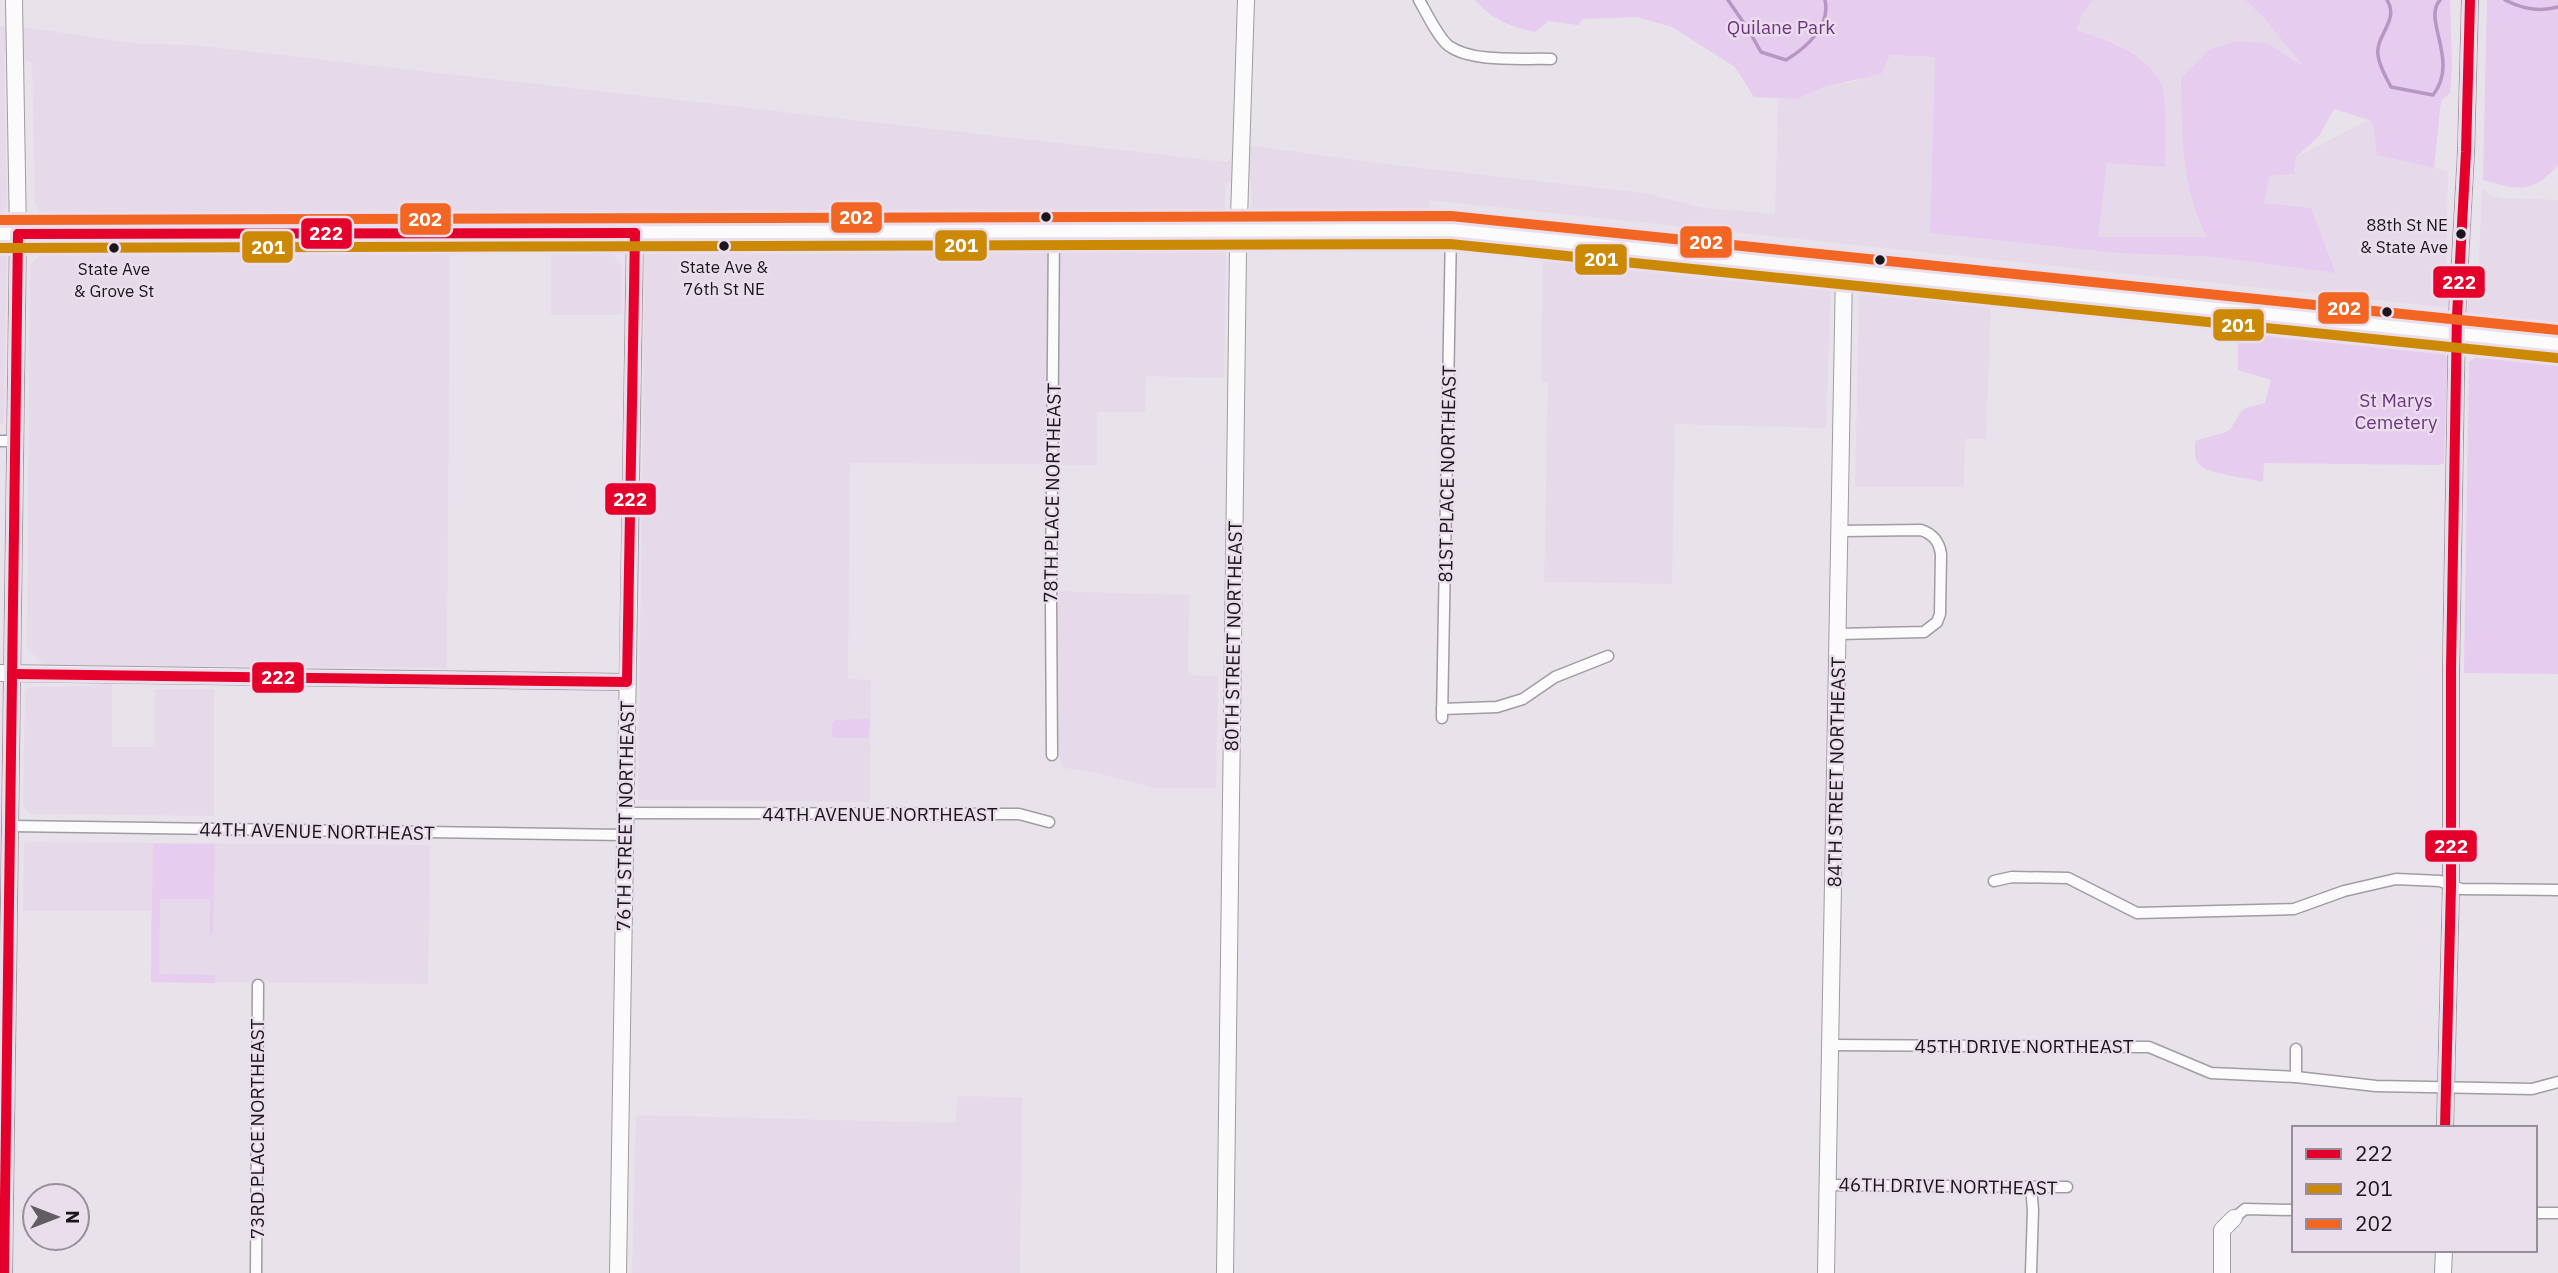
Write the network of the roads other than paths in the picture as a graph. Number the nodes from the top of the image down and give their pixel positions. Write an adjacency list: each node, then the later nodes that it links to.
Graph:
1 (14, 0): 10 (street)
2 (1246, 0): 8 (street, 80TH STREET NORTHEAST)
3 (1419, 0): 5 (street)
4 (2470, 0): 12 (street)
5 (1551, 58)
6 (1451, 230): 8 (main road); 11 (main road); 17 (street, 81ST PLACE NORTHEAST)
7 (1054, 232): 8 (main road); 9 (main road); 20 (street, 78TH PLACE NORTHEAST)
8 (1239, 232): 46 (street, 80TH STREET NORTHEAST)
9 (635, 233): 10 (main road); 19 (street, 76TH STREET NORTHEAST)
10 (9, 234): 14 (street)
11 (1844, 271): 12 (main road); 15 (street, 84TH STREET NORTHEAST)
12 (2457, 334): 13 (main road); 26 (street)
13 (2558, 344)
14 (8, 441): 18 (street)
15 (1840, 531): 16 (street, 84TH STREET NORTHEAST); 16 (street)
16 (1838, 634): 29 (street, 84TH STREET NORTHEAST)
17 (1608, 656)
18 (6, 673): 19 (street); 24 (street)
19 (627, 682): 21 (street, 76TH STREET NORTHEAST)
20 (1052, 755)
21 (625, 813): 22 (street, 44TH AVENUE NORTHEAST); 23 (street, 76TH STREET NORTHEAST)
22 (1049, 822)
23 (624, 835): 24 (street, 44TH AVENUE NORTHEAST); 45 (street, 76TH STREET NORTHEAST)
24 (7, 836): 43 (street)
25 (1994, 881): 26 (street)
26 (2451, 886): 27 (street); 33 (street)
27 (2558, 890)
28 (258, 985): 44 (street, 73RD PLACE NORTHEAST)
29 (1831, 1045): 31 (street, 45TH DRIVE NORTHEAST); 35 (street, 84TH STREET NORTHEAST)
30 (2296, 1049): 31 (street)
31 (2296, 1077): 33 (street, 45TH DRIVE NORTHEAST)
32 (2558, 1082): 33 (street, 45TH DRIVE NORTHEAST)
33 (2446, 1089): 34 (street)
34 (2445, 1126)
35 (1828, 1185): 36 (street, 46TH DRIVE NORTHEAST); 47 (street, 84TH STREET NORTHEAST)
36 (2031, 1187): 37 (street, 46TH DRIVE NORTHEAST); 48 (street)
37 (2067, 1187)
38 (2292, 1210): 41 (street)
39 (2537, 1213): 40 (street)
40 (2558, 1213)
41 (2234, 1218): 49 (street)
42 (2444, 1252): 50 (street)
43 (4, 1273)
44 (256, 1273)
45 (618, 1273)
46 (1225, 1273)
47 (1826, 1273)
48 (2031, 1273)
49 (2222, 1273)
50 (2443, 1273)

